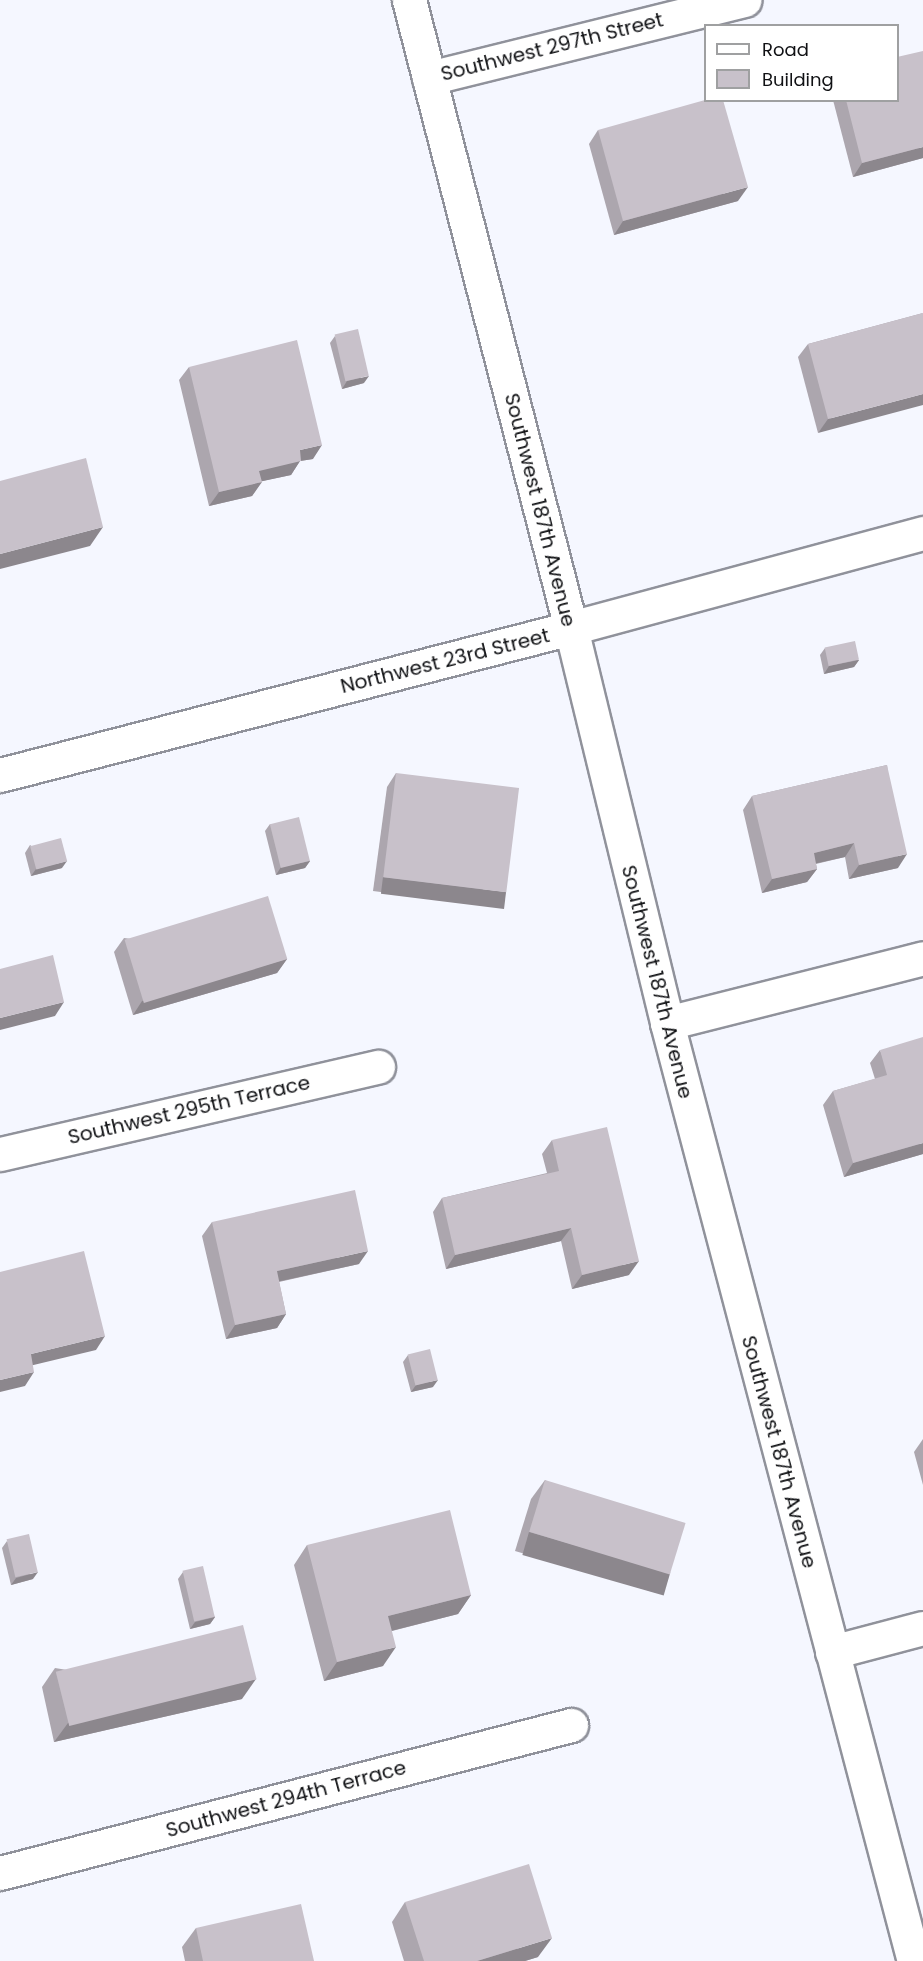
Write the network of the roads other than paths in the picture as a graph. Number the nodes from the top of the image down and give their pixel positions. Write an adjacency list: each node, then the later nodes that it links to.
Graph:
1 (409, 0): 3 (street, Southwest 187th Avenue)
2 (745, 0): 3 (street, Southwest 297th Street)
3 (429, 78): 5 (street, Southwest 187th Avenue)
4 (923, 533): 5 (street, Northwest 23rd Street)
5 (571, 628): 6 (street, Northwest 23rd Street); 8 (street, Southwest 187th Avenue)
6 (0, 775)
7 (923, 958): 8 (street)
8 (666, 1023): 12 (street, Southwest 187th Avenue)
9 (378, 1067): 10 (street, Southwest 295th Terrace)
10 (0, 1154)
11 (923, 1628): 12 (street)
12 (832, 1652): 15 (street, Southwest 187th Avenue)
13 (572, 1725): 14 (street, Southwest 294th Terrace)
14 (0, 1873)
15 (914, 1961)

